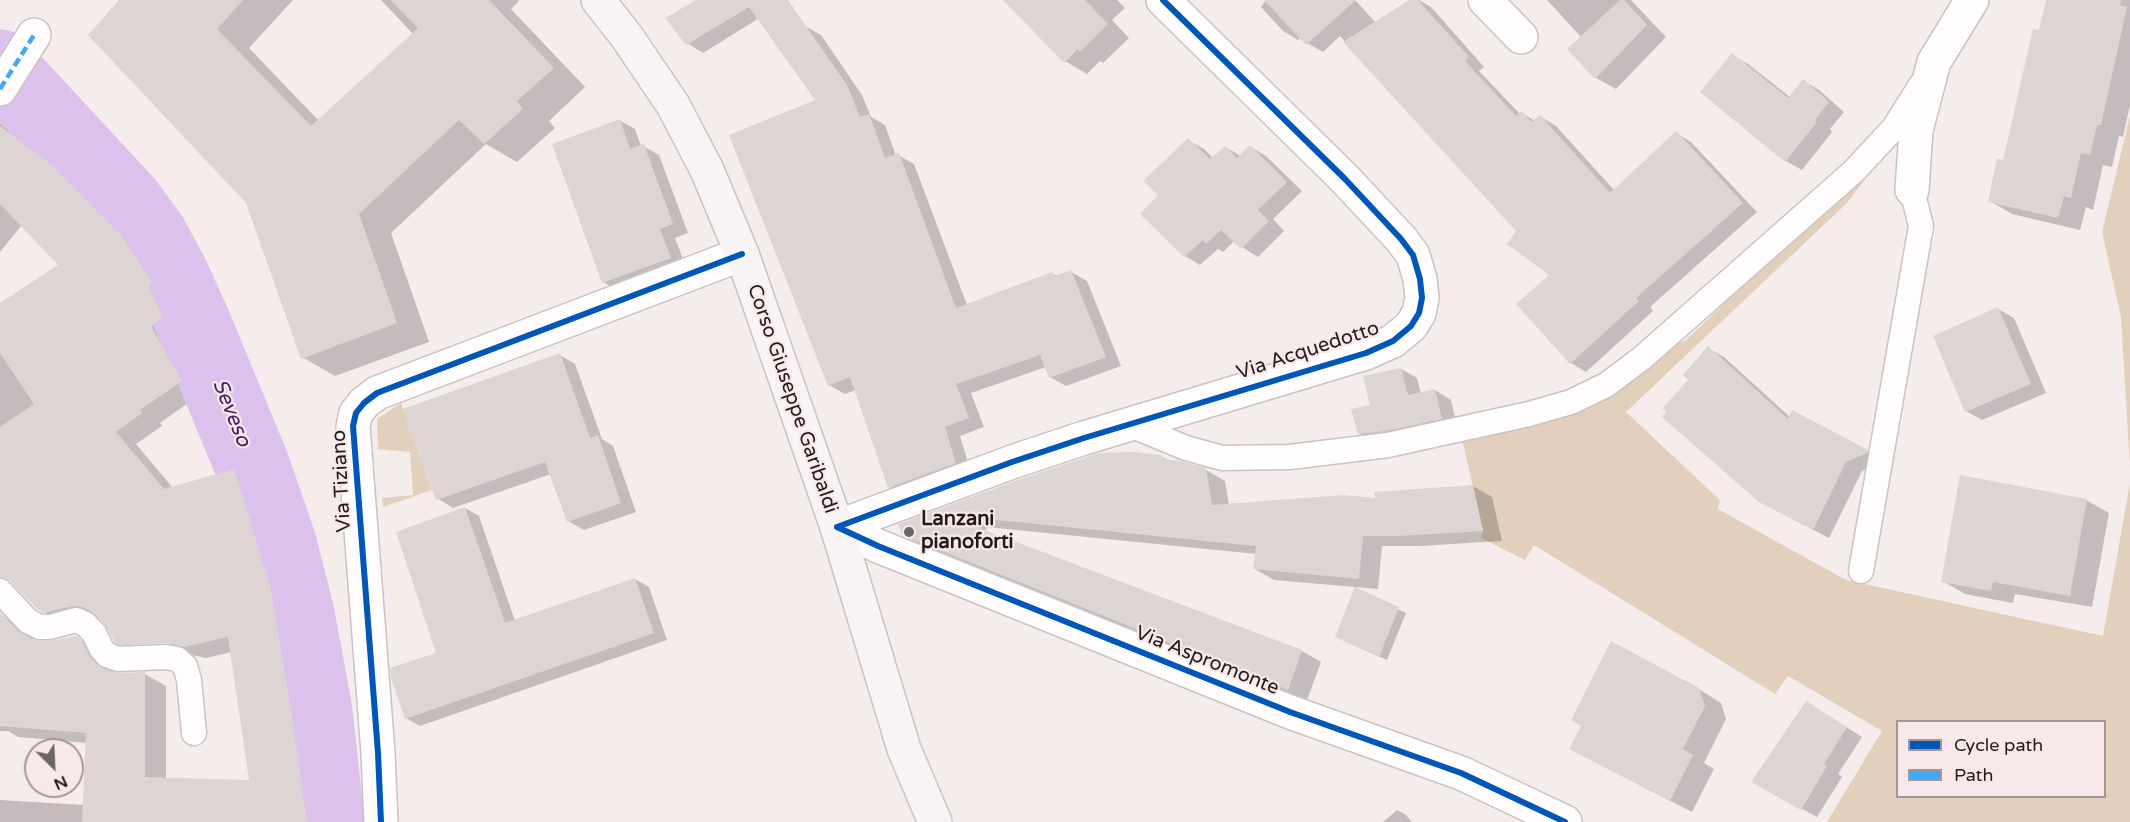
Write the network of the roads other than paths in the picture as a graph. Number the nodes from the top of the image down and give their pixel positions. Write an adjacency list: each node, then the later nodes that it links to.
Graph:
1 (598, 0): 10 (main road, Corso Giuseppe Garibaldi)
2 (1163, 0): 11 (street, Via Acquedotto)
3 (1485, 0): 6 (street)
4 (1972, 0): 7 (street)
5 (34, 35): 8 (street)
6 (1521, 37)
7 (1934, 62): 9 (street); 11 (lane)
8 (0, 89)
9 (1912, 190): 13 (lane)
10 (742, 254): 12 (main road, Corso Giuseppe Garibaldi); 16 (street, Via Tiziano)
11 (1128, 424): 12 (street, Via Acquedotto)
12 (837, 527): 17 (main road, Corso Giuseppe Garibaldi); 18 (street, Via Aspromonte)
13 (1861, 572)
14 (0, 591): 15 (lane)
15 (194, 733)
16 (381, 822)
17 (934, 822)
18 (1565, 822)

